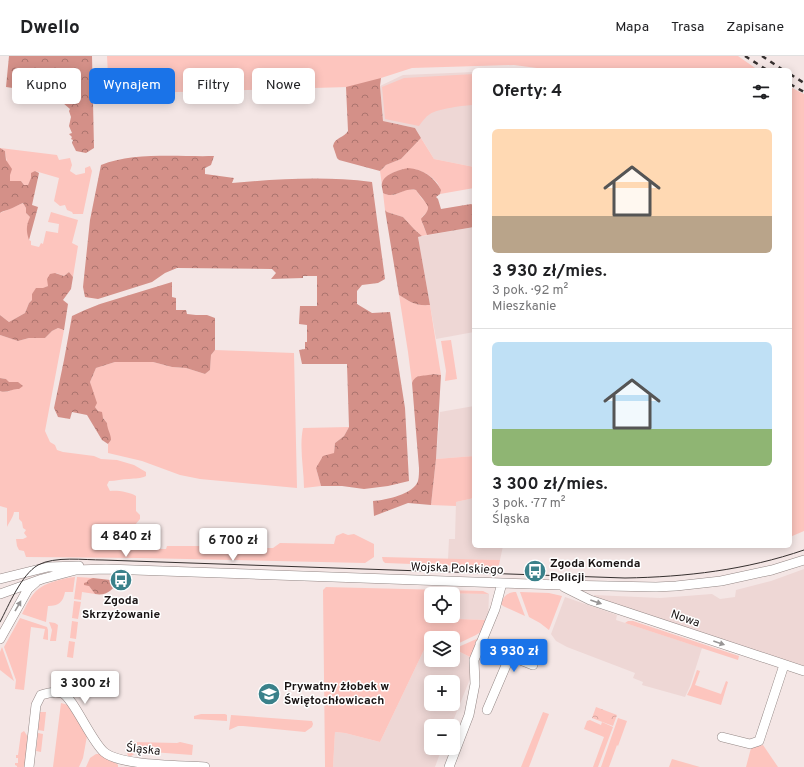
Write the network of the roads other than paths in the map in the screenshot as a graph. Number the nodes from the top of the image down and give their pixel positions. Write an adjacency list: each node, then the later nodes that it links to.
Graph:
1 (804, 560): 6 (street, Wojska Polskiego)
2 (106, 568): 3 (street); 4 (street); 5 (street, Wojska Polskiego)
3 (0, 578)
4 (42, 579): 7 (street); 8 (street, one-way to 4)
5 (502, 583): 6 (street, Wojska Polskiego); 9 (street)
6 (561, 585): 12 (street, Nowa, one-way to 12)
7 (0, 594)
8 (0, 639)
9 (480, 644): 10 (street); 18 (street)
10 (510, 656): 11 (street); 14 (street)
11 (533, 665)
12 (784, 665): 13 (street, Nowa); 15 (street)
13 (804, 672)
14 (487, 710)
15 (722, 737)
16 (29, 767): 17 (street, Śląska)
17 (205, 767)
18 (449, 767)

